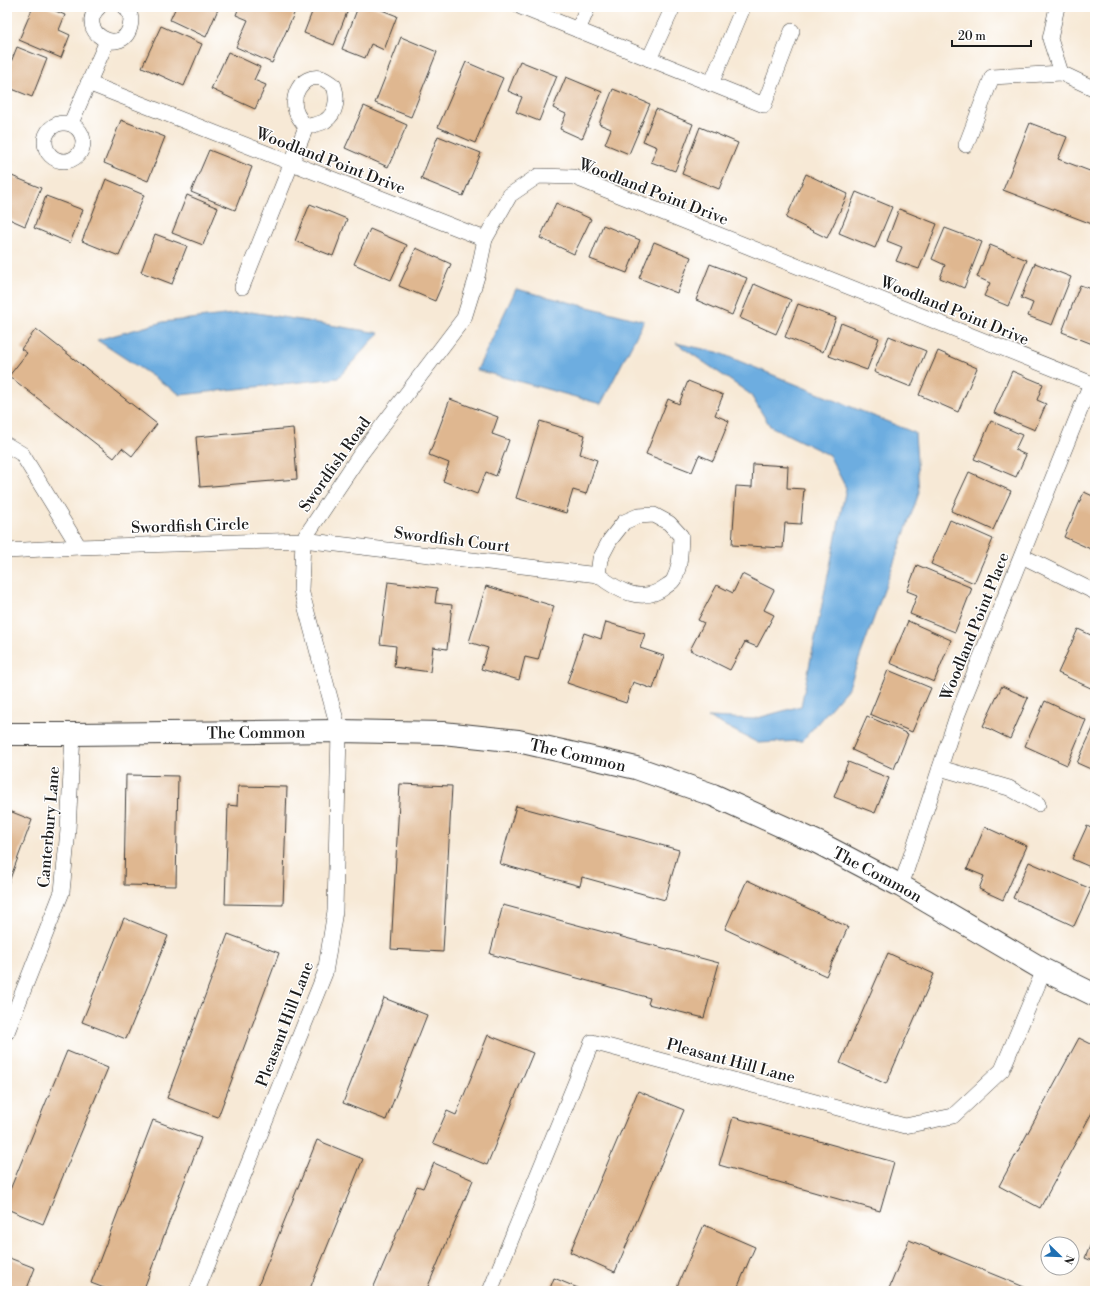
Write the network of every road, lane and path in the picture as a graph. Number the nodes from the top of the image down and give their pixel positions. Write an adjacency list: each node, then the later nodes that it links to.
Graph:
1 (98, 7): 10 (lane)
2 (125, 7): 10 (lane)
3 (521, 7): 8 (lane)
4 (588, 7): 8 (lane)
5 (673, 7): 11 (lane)
6 (1057, 7): 12 (lane)
7 (742, 10): 14 (lane)
8 (578, 30): 11 (lane)
9 (792, 31): 14 (lane)
10 (107, 41): 13 (lane)
11 (649, 59): 14 (lane)
12 (1061, 73): 15 (lane); 18 (lane)
13 (88, 83): 16 (lane); 19 (lane, Woodland Point Drive)
14 (711, 84)
15 (1095, 89)
16 (70, 123)
17 (306, 126): 19 (lane)
18 (966, 145)
19 (292, 164): 20 (lane, Woodland Point Drive); 21 (lane)
20 (484, 239): 22 (lane, Woodland Point Drive); 24 (lane, Swordfish Road)
21 (242, 287)
22 (1093, 384): 27 (lane, Woodland Point Place)
23 (7, 445): 25 (lane)
24 (303, 540): 25 (lane, Swordfish Circle); 28 (lane, Swordfish Court); 30 (lane)
25 (79, 547): 26 (lane, Swordfish Circle)
26 (7, 551)
27 (1022, 556): 29 (lane); 33 (lane, Woodland Point Place)
28 (598, 575): 28 (lane)
29 (1095, 592)
30 (339, 731): 32 (street, The Common); 35 (street, The Common); 39 (lane, Pleasant Hill Lane)
31 (7, 734): 32 (street, The Common)
32 (73, 734): 38 (lane, Canterbury Lane)
33 (940, 768): 34 (lane); 35 (lane, Woodland Point Place)
34 (1038, 804)
35 (901, 886): 36 (street, The Common)
36 (1044, 970): 37 (street, The Common); 40 (lane, Pleasant Hill Lane)
37 (1095, 995)
38 (7, 1032)
39 (197, 1291)
40 (490, 1291)

